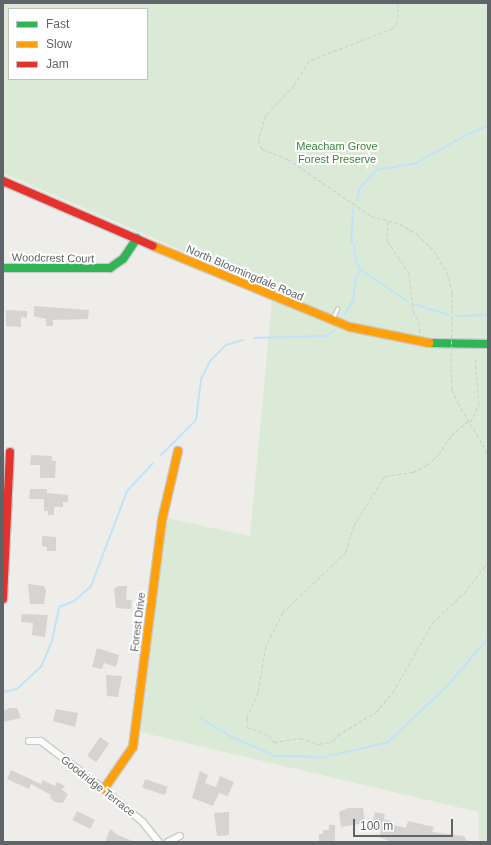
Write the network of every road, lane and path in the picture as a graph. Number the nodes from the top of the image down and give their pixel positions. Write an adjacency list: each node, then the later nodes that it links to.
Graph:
1 (398, 3): 3 (path)
2 (3, 181): 4 (street, North Bloomingdale Road)
3 (388, 221): 8 (path); 11 (path, bridge)
4 (136, 238): 5 (street, Woodcrest Court); 7 (street, North Bloomingdale Road)
5 (3, 268)
6 (337, 309): 7 (lane)
7 (332, 320): 9 (street, North Bloomingdale Road)
8 (420, 334)
9 (488, 344)
10 (475, 356): 11 (path)
11 (469, 422): 14 (path); 15 (path)
12 (178, 451): 18 (street, Forest Drive)
13 (10, 452): 16 (street)
14 (488, 454)
15 (488, 562)
16 (3, 599)
17 (29, 741): 18 (street, Goodridge Terrace)
18 (104, 789): 20 (street, Goodridge Terrace)
19 (180, 836): 21 (street)
20 (159, 842)
21 (168, 842)

